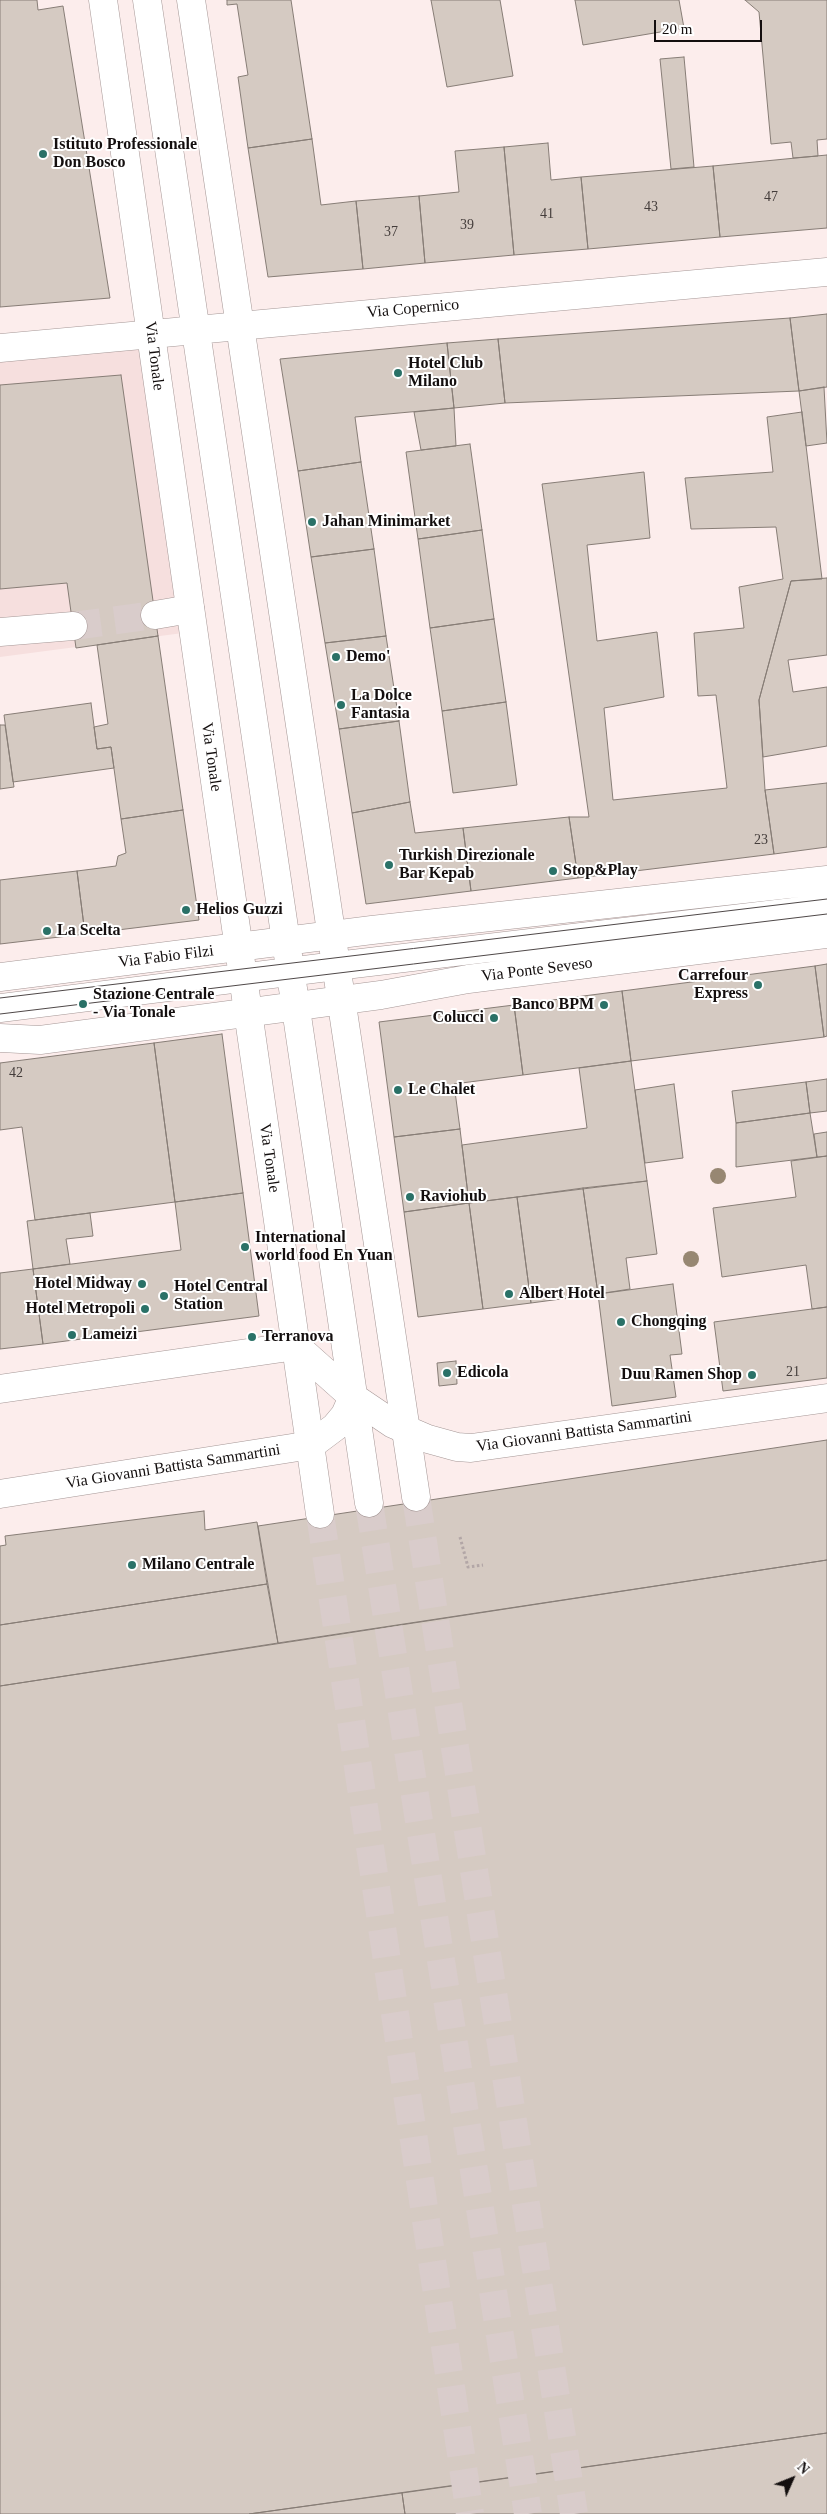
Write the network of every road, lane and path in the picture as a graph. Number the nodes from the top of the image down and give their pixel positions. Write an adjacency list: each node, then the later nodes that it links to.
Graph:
1 (104, 0): 7 (street, Via Tonale)
2 (147, 0): 6 (street)
3 (190, 0): 5 (street)
4 (827, 272): 5 (street, Via Copernico)
5 (239, 324): 6 (street, Via Copernico); 16 (street)
6 (196, 328): 7 (street, Via Copernico); 17 (street)
7 (151, 332): 8 (street, Via Copernico); 9 (street, Via Tonale)
8 (0, 348)
9 (190, 610): 10 (street); 18 (street, Via Tonale)
10 (156, 615)
11 (73, 626): 12 (street)
12 (0, 632)
13 (827, 880): 16 (street)
14 (827, 908): 19 (street, Via Ponte Seveso)
15 (827, 934): 23 (street, Via Ponte Seveso)
16 (332, 936): 17 (street, Via Fabio Filzi); 19 (street)
17 (286, 942): 18 (street, Via Fabio Filzi); 20 (street)
18 (239, 948): 21 (street, Via Tonale); 22 (street, Via Fabio Filzi)
19 (336, 966): 20 (street, Via Ponte Seveso); 23 (street)
20 (291, 972): 21 (street, Via Fabio Filzi); 24 (street)
21 (243, 977): 25 (street, Via Fabio Filzi); 26 (street, Via Tonale)
22 (0, 978)
23 (341, 999): 24 (street, Via Ponte Seveso); 32 (street)
24 (296, 1006): 26 (street, Via Ponte Seveso); 30 (street)
25 (0, 1008)
26 (248, 1012): 27 (street); 28 (street, Via Tonale)
27 (0, 1038)
28 (296, 1346): 29 (street); 30 (street, Via Giovanni Battista Sammartini); 33 (street, Via Tonale)
29 (0, 1389)
30 (353, 1397): 32 (street, Via Giovanni Battista Sammartini); 33 (street, Via Giovanni Battista Sammartini); 36 (street)
31 (827, 1398): 32 (street, Via Giovanni Battista Sammartini)
32 (406, 1431): 35 (street)
33 (311, 1445): 34 (street, Via Giovanni Battista Sammartini); 37 (street, Via Tonale)
34 (0, 1494)
35 (416, 1497)
36 (368, 1503)
37 (320, 1514)
38 (460, 1537): 39 (path)
39 (483, 1565)

